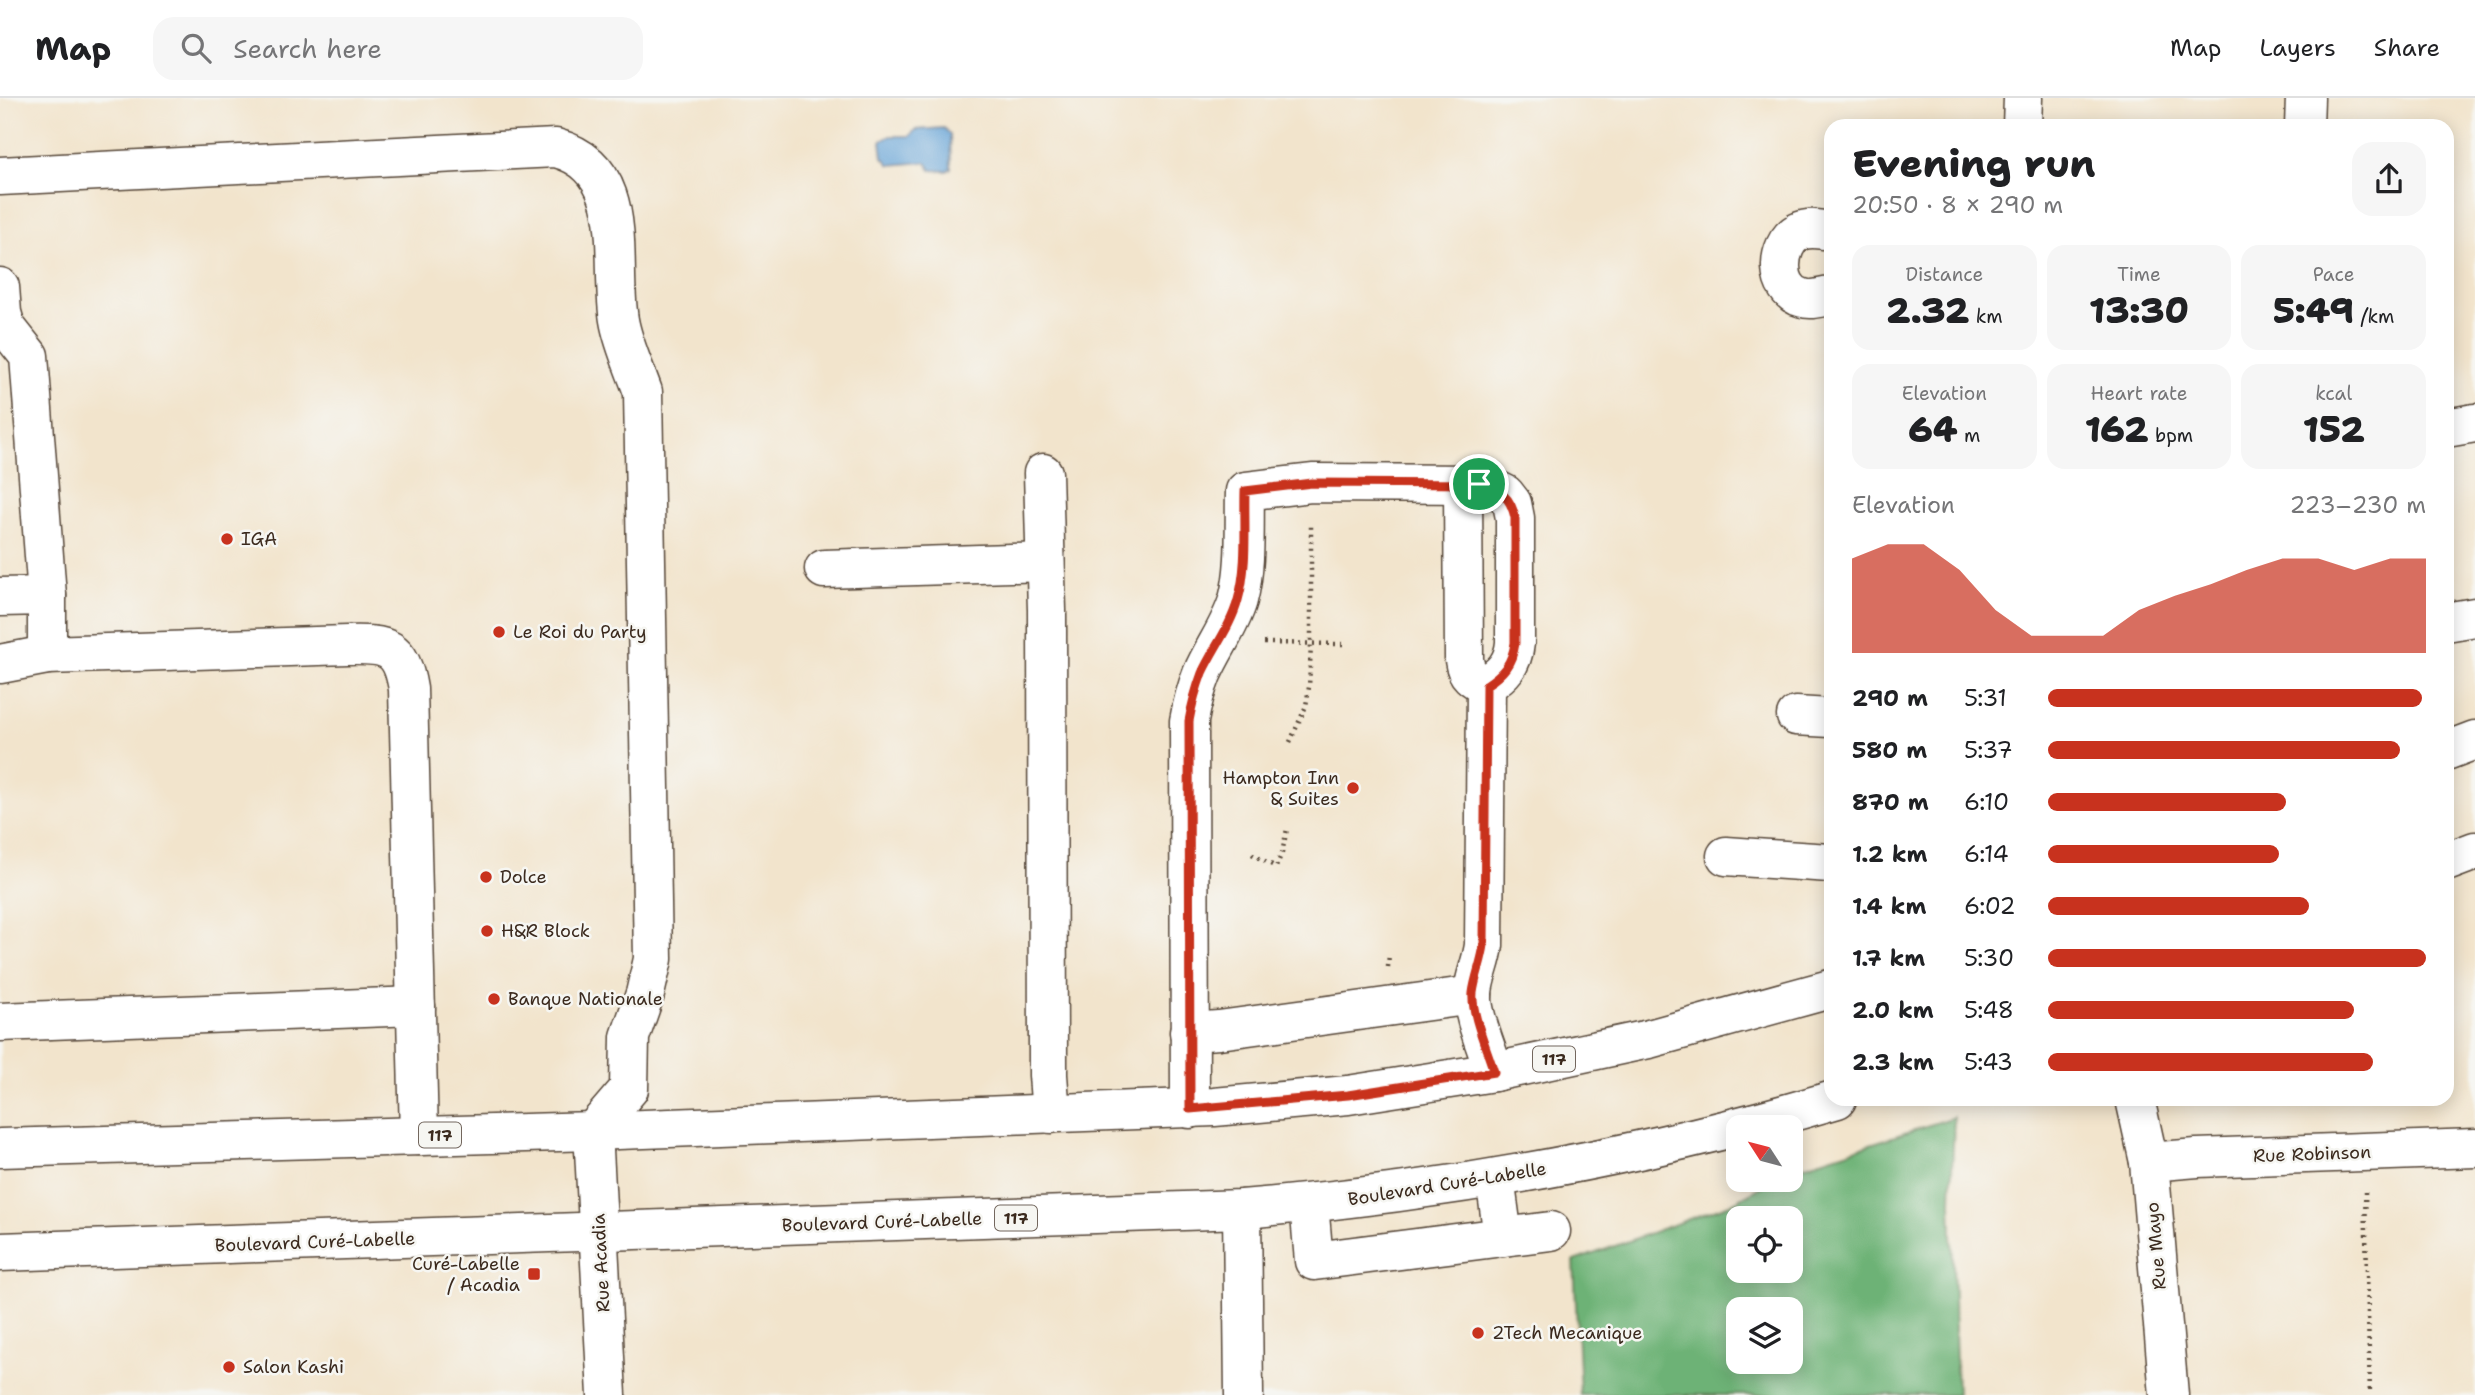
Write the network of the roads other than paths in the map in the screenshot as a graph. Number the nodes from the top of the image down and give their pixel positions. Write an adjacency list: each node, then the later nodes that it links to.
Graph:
1 (2022, 98): 3 (main road)
2 (2305, 98): 4 (main road)
3 (2022, 119)
4 (2304, 119)
5 (0, 176): 38 (main road)
6 (1824, 230): 8 (main road)
7 (0, 286): 15 (main road)
8 (1824, 297)
9 (2475, 423): 10 (main road)
10 (2454, 427)
11 (1043, 474): 13 (main road)
12 (1463, 483): 21 (main road); 21 (main road); 32 (main road)
13 (1045, 562): 14 (main road); 37 (main road)
14 (824, 569)
15 (47, 596): 16 (main road); 19 (main road)
16 (0, 597)
17 (2475, 617): 18 (main road)
18 (2454, 621)
19 (47, 655): 20 (main road); 30 (main road)
20 (0, 664)
21 (1486, 685): 29 (main road)
22 (2475, 740): 23 (main road)
23 (2454, 748)
24 (2475, 851): 26 (main road)
25 (1726, 856): 27 (main road)
26 (2454, 859)
27 (1824, 863)
28 (1824, 991): 33 (main road, 117)
29 (1473, 995): 32 (main road); 33 (main road)
30 (416, 1006): 31 (main road); 39 (main road)
31 (0, 1022)
32 (1189, 1032): 36 (main road)
33 (1494, 1072): 36 (main road, 117)
34 (1824, 1103): 43 (main road, Boulevard Curé-Labelle / 117)
35 (2137, 1106): 42 (main road, Rue Mayo)
36 (1190, 1109): 37 (main road, 117)
37 (1051, 1114): 38 (main road, 117)
38 (593, 1131): 39 (main road, 117); 47 (main road, Rue Acadia)
39 (419, 1136): 41 (main road, 117)
40 (2475, 1147): 42 (main road, Rue Robinson)
41 (0, 1148)
42 (2149, 1162): 52 (main road, Rue Mayo)
43 (1495, 1178): 44 (main road, Boulevard Curé-Labelle / 117); 48 (main road)
44 (1309, 1204): 45 (main road, Boulevard Curé-Labelle / 117); 48 (main road)
45 (1242, 1209): 47 (main road, Boulevard Curé-Labelle / 117); 51 (main road)
46 (1551, 1231): 48 (main road)
47 (600, 1233): 49 (main road, Boulevard Curé-Labelle / 117); 50 (main road, Rue Acadia)
48 (1503, 1237)
49 (0, 1252)
50 (607, 1395)
51 (1244, 1395)
52 (2169, 1395)

